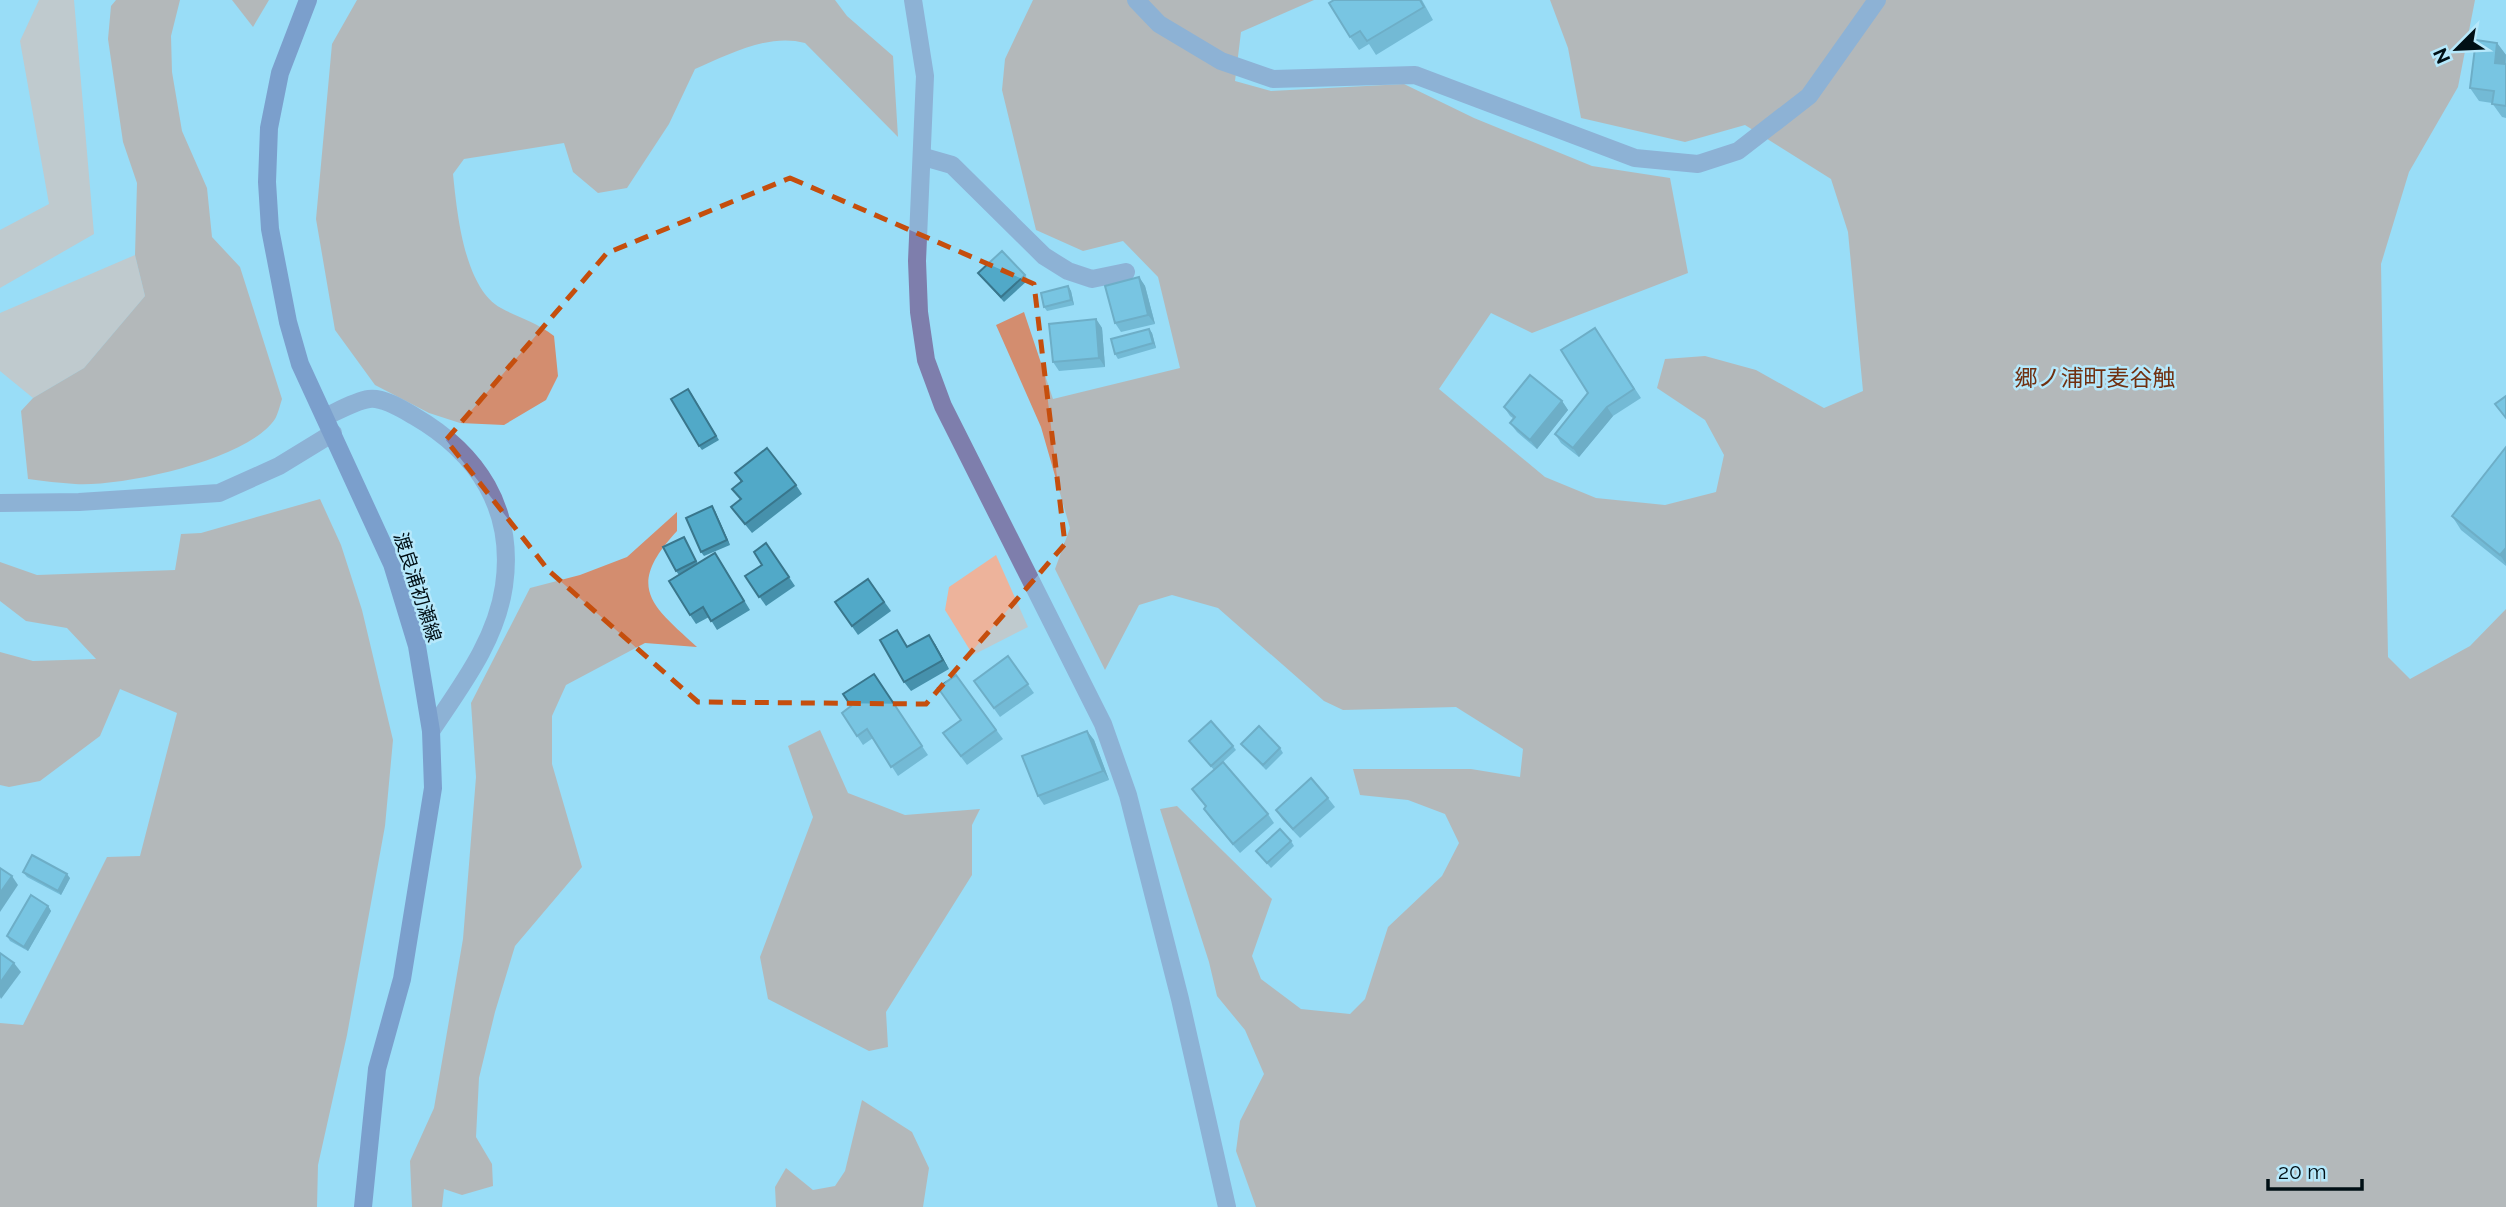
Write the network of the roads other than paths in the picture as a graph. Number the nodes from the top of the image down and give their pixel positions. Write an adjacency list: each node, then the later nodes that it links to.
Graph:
1 (308, 0): 7 (main road, 渡良浦初瀬線)
2 (913, 0): 5 (street)
3 (1136, 0): 4 (street)
4 (1877, 0)
5 (924, 157): 6 (street); 12 (street)
6 (1126, 272)
7 (325, 416): 8 (main road, 渡良浦初瀬線); 10 (street)
8 (333, 433): 9 (street); 10 (main road, 渡良浦初瀬線)
9 (0, 503)
10 (431, 731): 11 (main road, 渡良浦初瀬線)
11 (363, 1207)
12 (1227, 1207)

